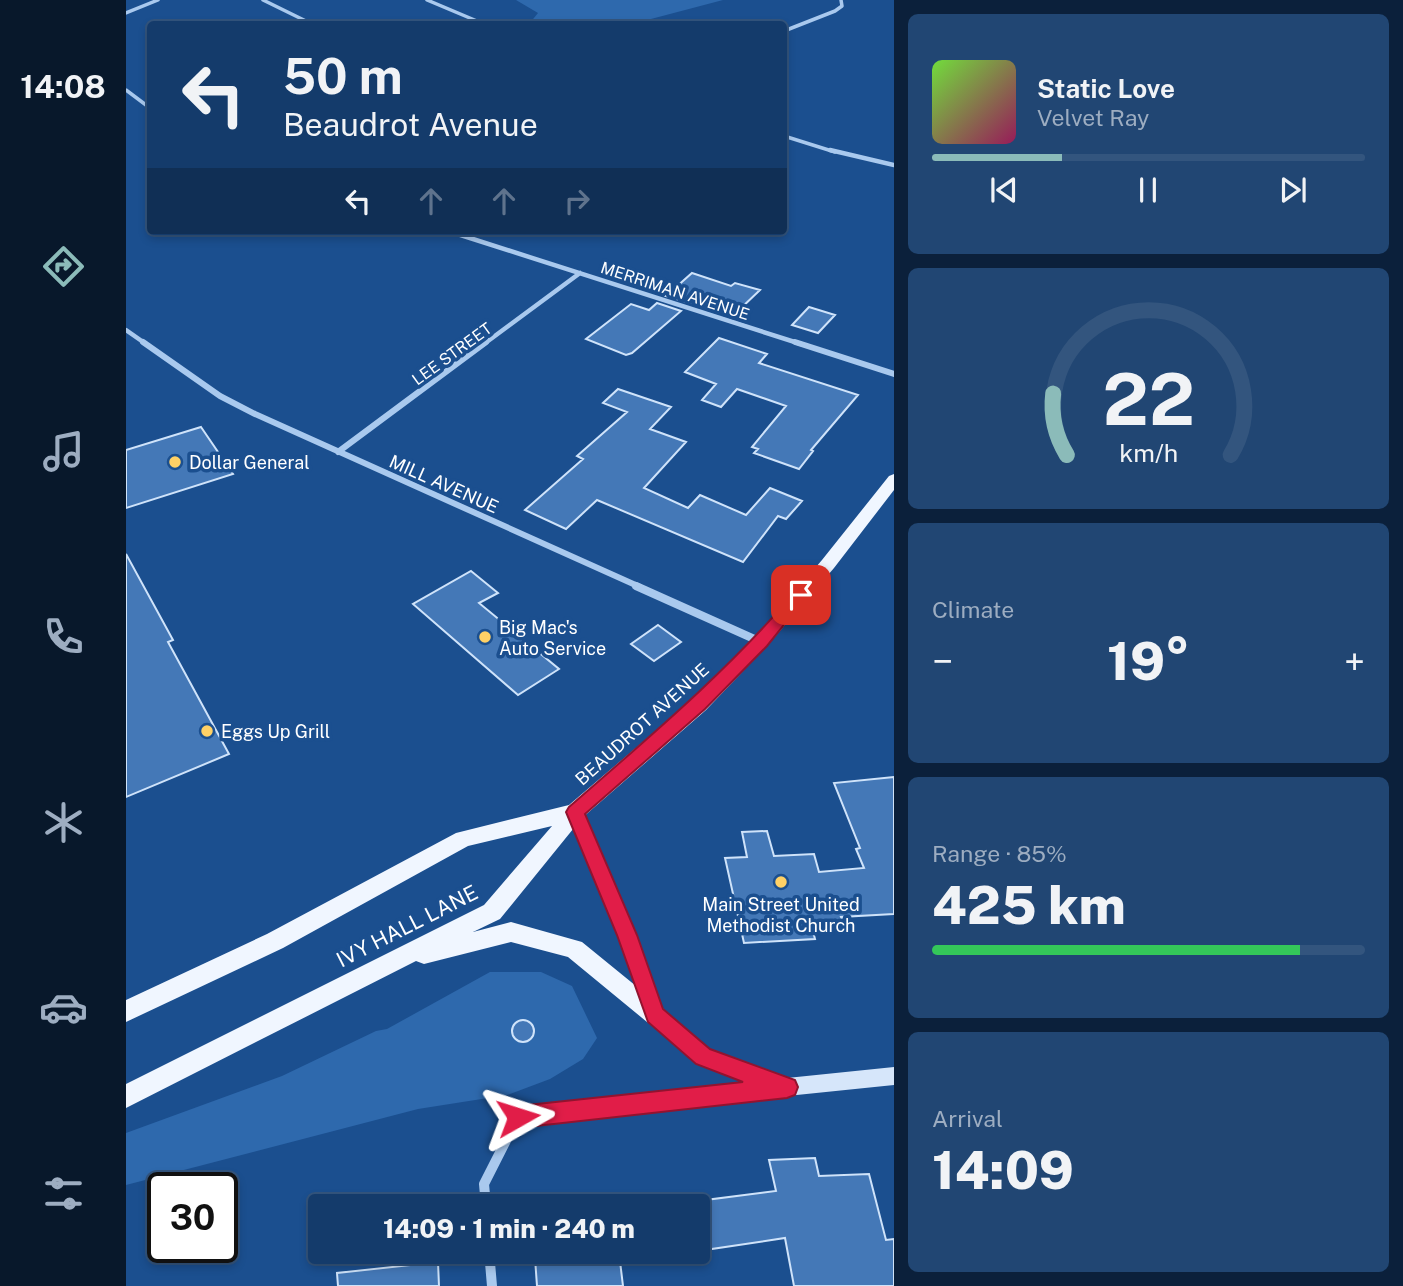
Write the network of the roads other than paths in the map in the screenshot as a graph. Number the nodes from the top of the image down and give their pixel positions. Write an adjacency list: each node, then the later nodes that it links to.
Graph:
1 (158, 0): 5 (street)
2 (263, 0): 6 (street)
3 (427, 0): 7 (street)
4 (841, 0): 8 (street)
5 (126, 13)
6 (306, 21)
7 (477, 21)
8 (787, 29)
9 (126, 90): 10 (street)
10 (147, 106)
11 (787, 137): 12 (street)
12 (894, 165)
13 (460, 235): 14 (street, MERRIMAN AVENUE)
14 (580, 274): 16 (street, MERRIMAN AVENUE); 17 (street, LEE STREET)
15 (126, 330): 17 (street, MILL AVENUE)
16 (894, 374)
17 (338, 452): 19 (street, MILL AVENUE)
18 (894, 479): 19 (main road, BEAUDROT AVENUE)
19 (761, 642): 20 (main road, BEAUDROT AVENUE)
20 (575, 812): 21 (main road, IVY HALL LANE); 22 (main road); 23 (street, BEAUDROT AVENUE)
21 (390, 962): 23 (main road); 26 (main road, IVY HALL LANE)
22 (126, 1011)
23 (655, 1015): 25 (street, BEAUDROT AVENUE)
24 (894, 1076): 25 (street)
25 (787, 1087): 27 (street)
26 (126, 1096)
27 (485, 1194)
28 (490, 1264): 29 (street)
29 (492, 1286)

